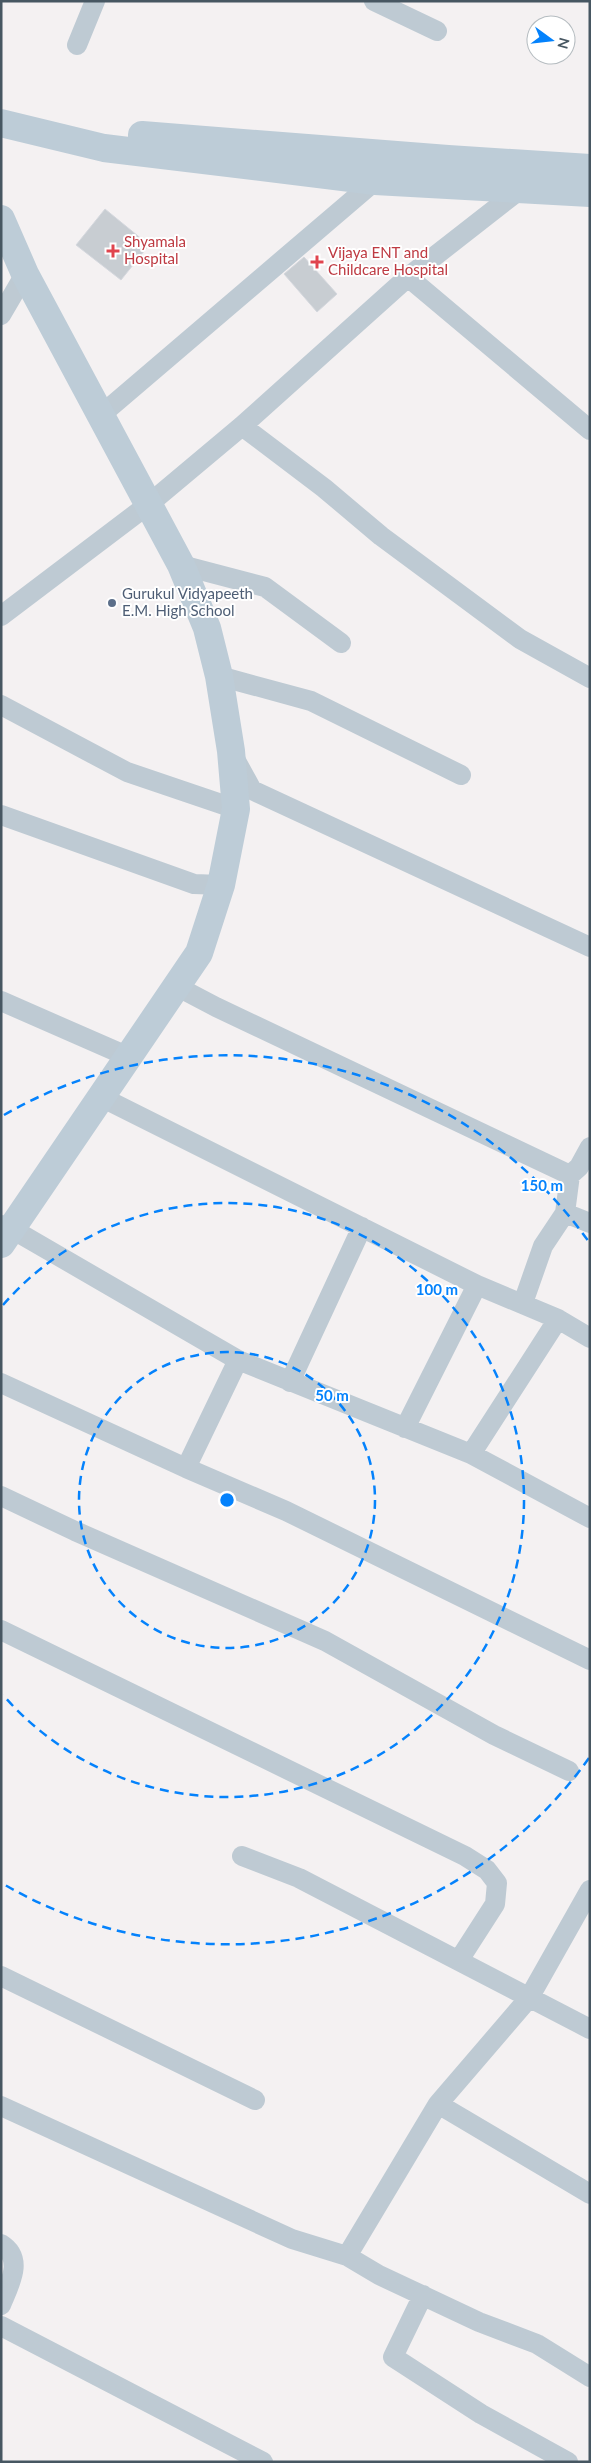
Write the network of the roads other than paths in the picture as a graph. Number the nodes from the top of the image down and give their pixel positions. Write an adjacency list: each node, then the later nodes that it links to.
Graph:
1 (95, 1): 4 (street)
2 (374, 1): 3 (street)
3 (437, 32)
4 (77, 45)
5 (1, 104): 8 (main road)
6 (1, 123): 9 (main road)
7 (590, 168): 8 (main road)
8 (526, 176): 9 (main road); 10 (main road); 13 (street)
9 (375, 181): 15 (street)
10 (590, 193)
11 (1, 219): 12 (main road)
12 (25, 274): 14 (street); 15 (main road)
13 (408, 278): 16 (street); 17 (street)
14 (1, 315)
15 (101, 415): 18 (main road)
16 (242, 426): 18 (street); 23 (street)
17 (590, 430)
18 (149, 504): 19 (main road); 20 (street)
19 (181, 565): 21 (street); 22 (main road)
20 (1, 616)
21 (342, 643)
22 (219, 676): 25 (main road); 26 (street)
23 (590, 678)
24 (1, 705): 27 (street)
25 (231, 752): 27 (main road); 30 (street)
26 (462, 775)
27 (236, 809): 29 (main road)
28 (1, 814): 29 (street)
29 (222, 884): 31 (main road)
30 (590, 947)
31 (176, 986): 33 (main road); 36 (street)
32 (1, 1001): 33 (street)
33 (128, 1057): 34 (main road)
34 (101, 1097): 39 (street); 40 (main road)
35 (590, 1147): 36 (street)
36 (570, 1175): 37 (street)
37 (565, 1213): 38 (street); 42 (street)
38 (590, 1223)
39 (362, 1227): 41 (street); 46 (street)
40 (5, 1233): 45 (street)
41 (477, 1285): 42 (street); 48 (street)
42 (523, 1303): 43 (street)
43 (558, 1319): 44 (street); 49 (street)
44 (590, 1338)
45 (238, 1360): 46 (street); 50 (street)
46 (290, 1382): 48 (street)
47 (1, 1383): 50 (street)
48 (405, 1428): 49 (street)
49 (471, 1454): 52 (street)
50 (186, 1468): 54 (street)
51 (1, 1496): 55 (street)
52 (590, 1518)
53 (1, 1630): 58 (street)
54 (590, 1660)
55 (569, 1771)
56 (242, 1856): 58 (street)
57 (590, 1890): 60 (street)
58 (459, 1960): 60 (street)
59 (1, 1976): 62 (street)
60 (529, 1998): 61 (street); 63 (street)
61 (590, 2029)
62 (255, 2100)
63 (438, 2104): 65 (street); 67 (street)
64 (1, 2106): 67 (street)
65 (590, 2194)
66 (1, 2244): 69 (street)
67 (347, 2256): 68 (street)
68 (423, 2296): 71 (street); 73 (street)
69 (1, 2305)
70 (1, 2326): 72 (street)
71 (590, 2377)
72 (263, 2462)
73 (568, 2462)

